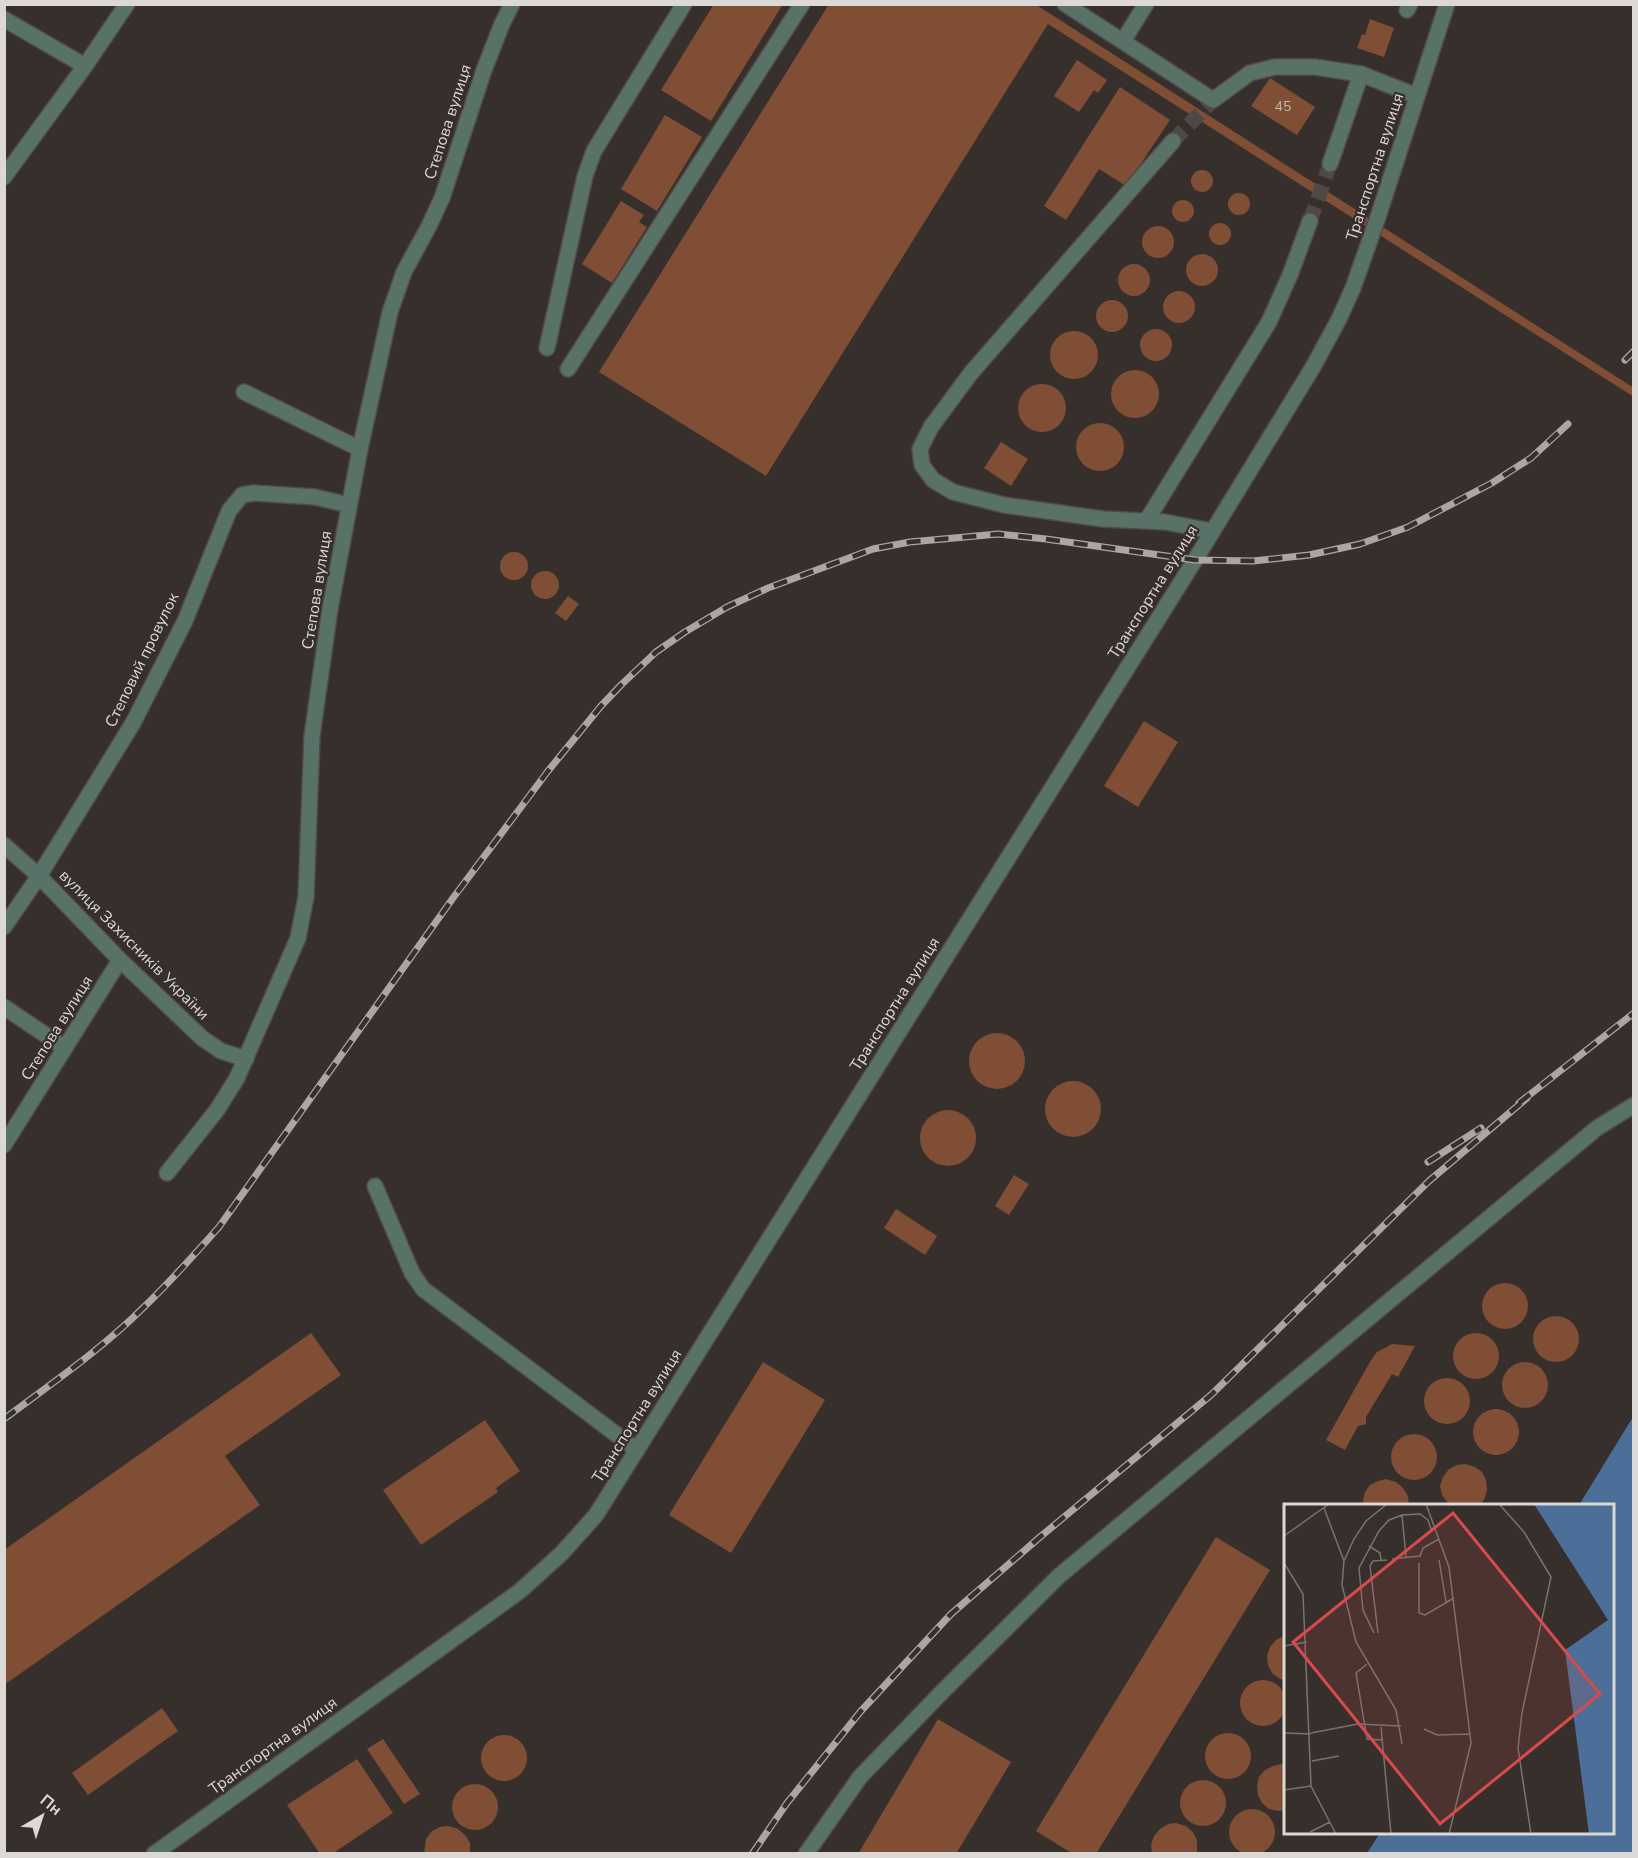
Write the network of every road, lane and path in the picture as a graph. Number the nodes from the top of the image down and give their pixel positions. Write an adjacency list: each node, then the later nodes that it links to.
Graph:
1 (127, 4): 10 (street)
2 (512, 4): 20 (street, Степова вулиця)
3 (684, 4): 17 (street)
4 (802, 4): 18 (street)
5 (1065, 4): 9 (street)
6 (1146, 4): 9 (street)
7 (1448, 4): 12 (street, Транспортна вулиця)
8 (4, 19): 10 (street)
9 (1123, 41): 11 (street)
10 (85, 66): 15 (street)
11 (1361, 74): 12 (street); 14 (street)
12 (1417, 96): 23 (street, Транспортна вулиця)
13 (1173, 141): 22 (street)
14 (1330, 164)
15 (4, 177)
16 (1310, 221): 22 (street)
17 (547, 348)
18 (568, 369)
19 (244, 392): 20 (street)
20 (360, 448): 21 (street, Степова вулиця)
21 (349, 505): 25 (street, Степовий провулок); 30 (street, Степова вулиця)
22 (1147, 520): 23 (street)
23 (1212, 531): 35 (street, Транспортна вулиця)
24 (4, 845): 25 (street, вулиця Захисників України)
25 (39, 876): 26 (street, Степовий провулок); 27 (street, вулиця Захисників України)
26 (4, 927)
27 (120, 960): 29 (street, Степова вулиця); 30 (street, вулиця Захисників України)
28 (4, 1008): 29 (street)
29 (65, 1048): 32 (street, Степова вулиця)
30 (246, 1059): 33 (street, Степова вулиця)
31 (1634, 1105): 37 (street)
32 (4, 1145)
33 (167, 1173)
34 (375, 1186): 35 (street)
35 (637, 1450): 36 (street, Транспортна вулиця)
36 (154, 1854)
37 (806, 1854)

